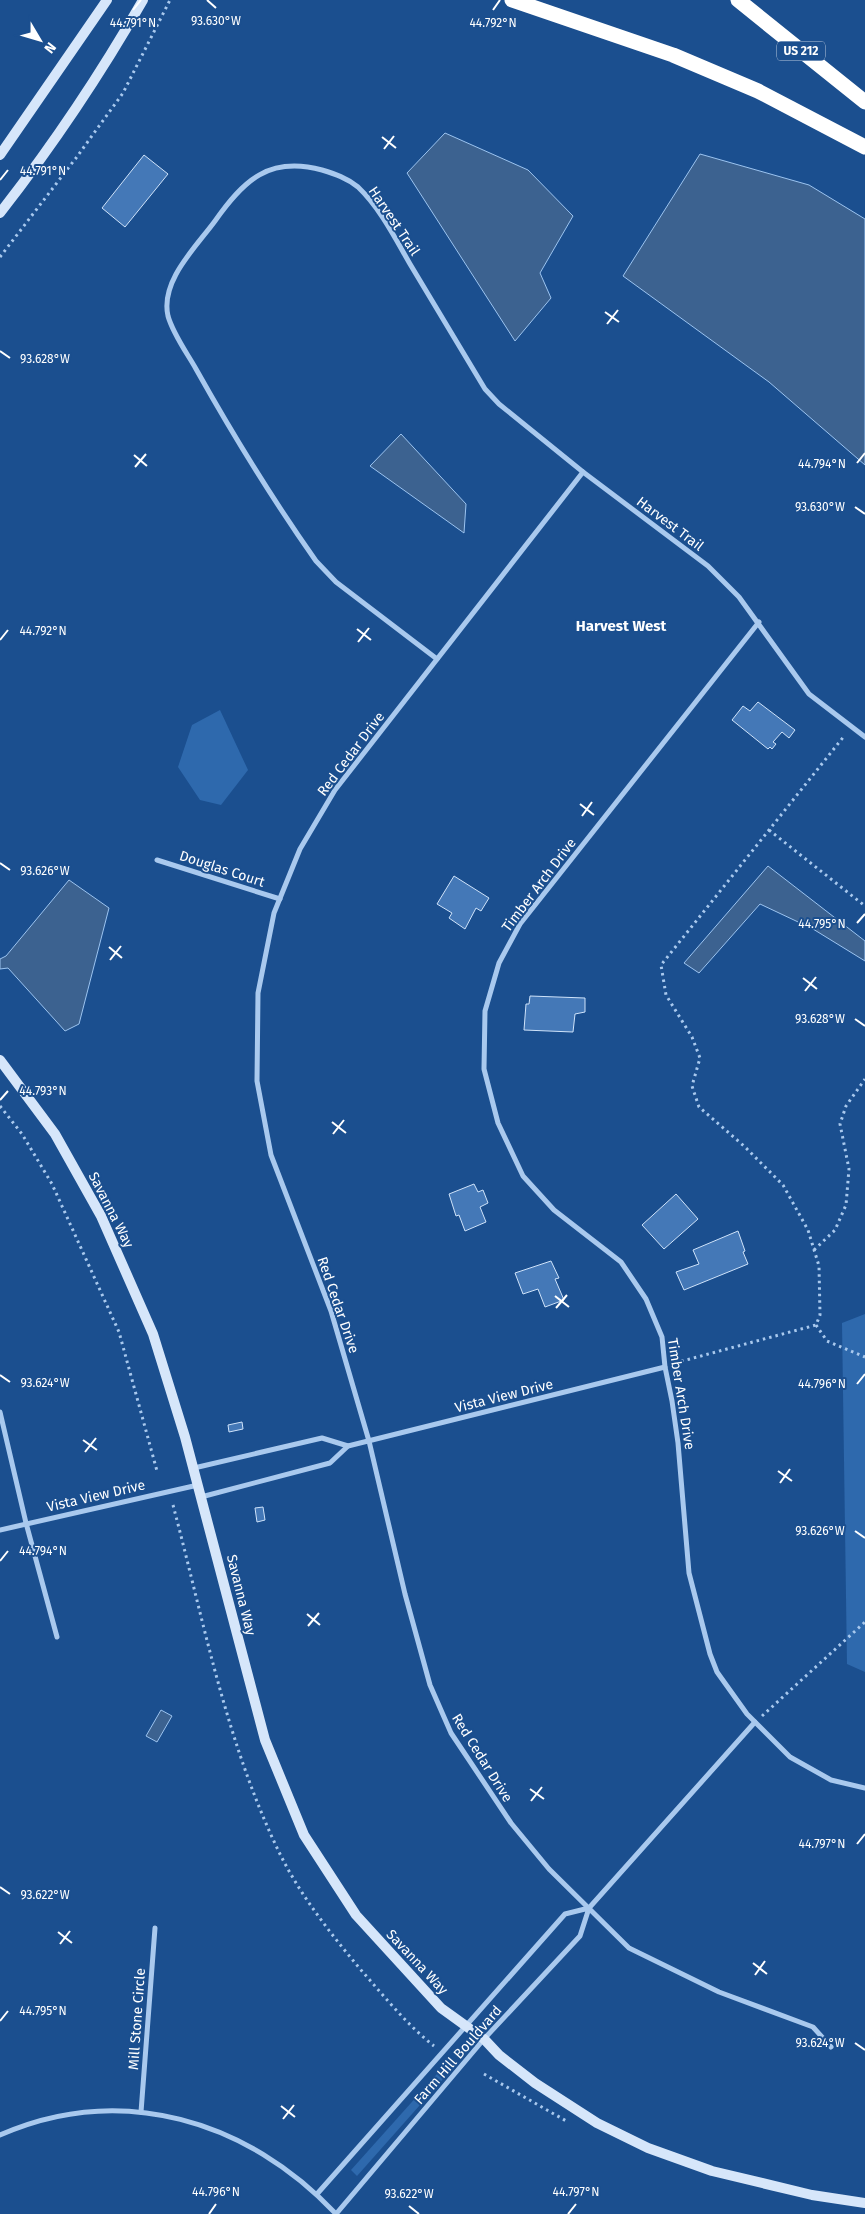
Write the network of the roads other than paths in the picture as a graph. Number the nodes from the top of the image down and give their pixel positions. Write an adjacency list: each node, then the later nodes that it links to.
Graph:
1 (107, 0): 7 (street)
2 (143, 0): 8 (street)
3 (512, 0): 6 (highway)
4 (738, 0): 5 (highway, US 212)
5 (865, 102)
6 (865, 147)
7 (0, 155)
8 (0, 213)
9 (583, 472): 10 (street, Harvest Trail); 11 (street, Red Cedar Drive); 11 (street, Harvest Trail)
10 (759, 622): 12 (street, Harvest Trail); 16 (street, Timber Arch Drive)
11 (437, 660): 14 (street, Red Cedar Drive)
12 (865, 737)
13 (157, 860): 14 (street, Douglas Court)
14 (280, 899): 18 (street, Red Cedar Drive)
15 (0, 1060): 20 (street, Savanna Way)
16 (664, 1367): 18 (street, Vista View Drive); 26 (street, Timber Arch Drive)
17 (0, 1412): 23 (street)
18 (369, 1441): 19 (street, Vista View Drive); 28 (street, Red Cedar Drive)
19 (348, 1446): 20 (street); 22 (street, Vista View Drive)
20 (194, 1468): 21 (street, Savanna Way)
21 (198, 1485): 22 (street, Savanna Way); 23 (street, Vista View Drive)
22 (201, 1497): 30 (street, Savanna Way)
23 (26, 1523): 24 (street, Vista View Drive); 25 (street)
24 (0, 1530)
25 (57, 1637)
26 (756, 1722): 27 (street, Timber Arch Drive); 28 (street, Farm Hill Bouldvard)
27 (865, 1788)
28 (589, 1908): 30 (street, Farm Hill Bouldvard); 31 (street, Farm Hill Bouldvard); 32 (street, Red Cedar Drive)
29 (155, 1928): 33 (street, Mill Stone Circle)
30 (465, 2025): 31 (street, Savanna Way); 35 (street, Farm Hill Bouldvard)
31 (484, 2040): 36 (street, Savanna Way); 37 (street, Farm Hill Bouldvard)
32 (831, 2047)
33 (141, 2112): 34 (street); 35 (street)
34 (0, 2135)
35 (317, 2194): 37 (street)
36 (865, 2203)
37 (336, 2214)

